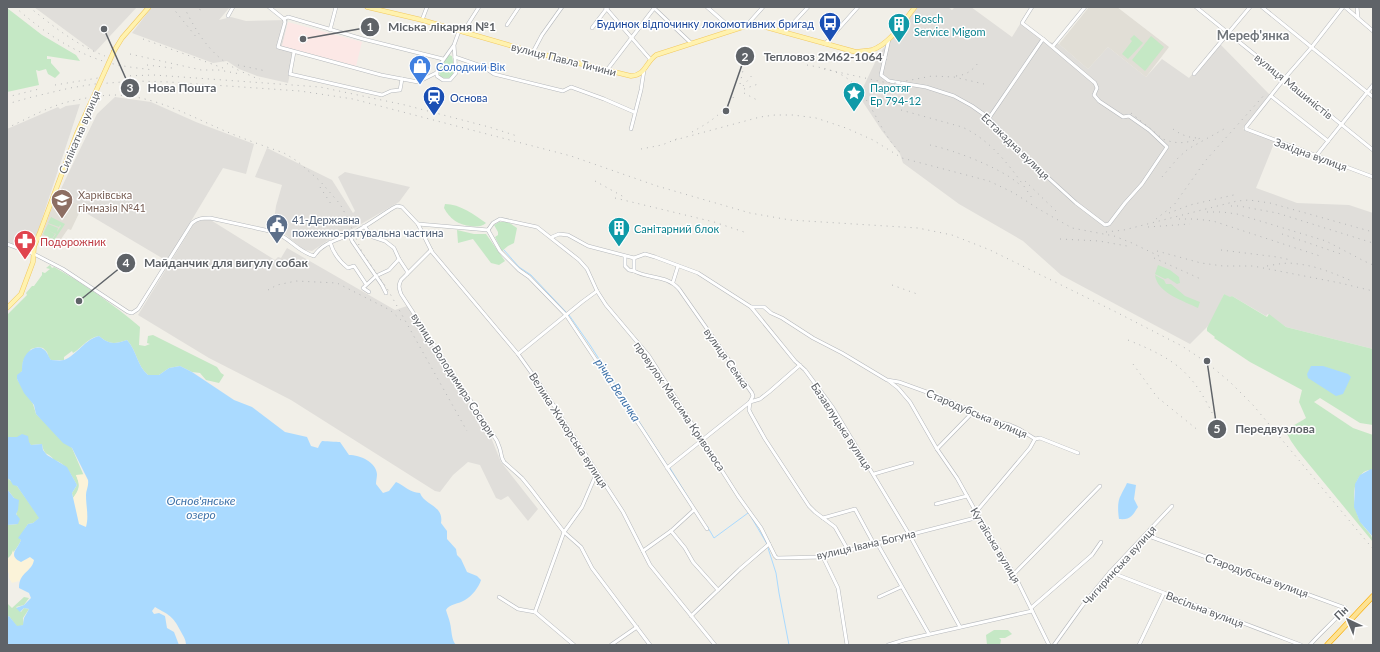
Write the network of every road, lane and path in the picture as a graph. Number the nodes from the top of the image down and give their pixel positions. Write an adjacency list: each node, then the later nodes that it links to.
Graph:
1 (149, 7): 79 (main road, Силікатна вулиця, bridge)
2 (233, 7): 25 (street)
3 (269, 7): 27 (street)
4 (336, 7): 33 (street)
5 (367, 7): 24 (main road, вулиця Павла Тичини)
6 (427, 7): 28 (street)
7 (479, 7): 35 (street)
8 (519, 7): 29 (street)
9 (562, 7): 47 (street)
10 (707, 7): 32 (street)
11 (763, 7): 30 (street)
12 (808, 7): 36 (street)
13 (858, 7): 42 (street)
14 (915, 7): 39 (main road)
15 (1032, 7): 40 (street)
16 (1085, 7): 44 (street)
17 (1196, 7): 37 (street, вулиця Машиністів)
18 (1250, 7): 37 (street)
19 (1262, 7): 45 (street)
20 (1344, 7): 26 (street); 45 (street)
21 (1357, 7): 26 (street)
22 (606, 8): 31 (street); 38 (street)
23 (655, 8): 38 (street); 41 (street)
24 (379, 9): 28 (main road, вулиця Павла Тичини)
25 (228, 16)
26 (1358, 18): 34 (street)
27 (284, 19): 33 (street); 46 (street)
28 (422, 20): 35 (main road, вулиця Павла Тичини)
29 (507, 25)
30 (746, 26): 32 (main road); 36 (main road)
31 (592, 28)
32 (732, 29): 41 (main road)
33 (330, 30): 51 (street)
34 (1373, 31)
35 (461, 32): 43 (street); 47 (main road, вулиця Павла Тичини)
36 (785, 32): 42 (main road)
37 (1229, 33): 56 (street); 58 (street, вулиця Машиністів)
38 (632, 39): 52 (street); 53 (street)
39 (889, 39): 48 (main road); 50 (street, Естакадна вулиця)
40 (1043, 39): 44 (street); 64 (street)
41 (691, 43): 52 (main road)
42 (825, 44): 48 (main road)
43 (454, 45): 49 (street); 51 (street)
44 (1052, 46): 64 (street, Естакадна вулиця)
45 (1311, 48): 58 (street); 60 (street)
46 (294, 52): 57 (street); 57 (street)
47 (533, 52): 53 (main road, вулиця Павла Тичини)
48 (856, 52): 50 (street)
49 (455, 57): 55 (street); 63 (street)
50 (885, 58): 64 (street, Естакадна вулиця)
51 (443, 59): 55 (street)
52 (650, 59): 54 (main road)
53 (607, 70): 54 (main road, вулиця Павла Тичини)
54 (644, 70): 63 (street)
55 (436, 72): 57 (street)
56 (1194, 74)
57 (402, 79)
58 (1284, 79): 61 (street); 65 (street, вулиця Машиністів)
59 (1373, 85): 60 (street)
60 (1367, 92): 62 (street); 65 (street)
61 (1271, 96): 67 (street); 69 (street, Західна вулиця)
62 (1373, 97)
63 (634, 112): 66 (street)
64 (989, 118)
65 (1341, 124): 67 (street); 68 (street, вулиця Машиністів)
66 (631, 129)
67 (1328, 141): 69 (street)
68 (1373, 150)
69 (1316, 156): 70 (street, Західна вулиця)
70 (1373, 177)
71 (418, 224): 72 (street, Велика Жихорська вулиця); 73 (street); 78 (street, Велика Жихорська вулиця)
72 (364, 226): 74 (street); 82 (street)
73 (488, 230): 75 (street, провулок Максима Кривоноса); 94 (street)
74 (350, 235): 76 (street); 86 (street)
75 (552, 237): 80 (street); 89 (street, провулок Максима Кривоноса)
76 (330, 242): 79 (street); 88 (street)
77 (7, 244): 79 (street)
78 (431, 250): 85 (street); 95 (street, Велика Жихорська вулиця)
79 (34, 254): 93 (main road, Силікатна вулиця)
80 (625, 256): 81 (street); 84 (street)
81 (634, 258): 83 (street, Базавлуцька вулиця); 84 (street)
82 (399, 259): 85 (street); 86 (street)
83 (678, 266): 87 (street); 92 (street, Базавлуцька вулиця)
84 (634, 271): 87 (street)
85 (407, 274): 118 (street, вулиця Володимира Сосюри)
86 (376, 276): 88 (street); 91 (street)
87 (673, 282): 98 (street, вулиця Семка)
88 (366, 284): 90 (street)
89 (597, 291): 94 (street); 101 (street, провулок Максима Кривоноса)
90 (369, 292)
91 (386, 293)
92 (751, 307): 96 (street, Базавлуцька вулиця); 97 (street, Стародубська вулиця)
93 (7, 308)
94 (566, 315): 95 (street); 105 (street)
95 (518, 354): 106 (street, Велика Жихорська вулиця)
96 (800, 365): 98 (street); 107 (street, Базавлуцька вулиця)
97 (887, 380): 99 (street, Стародубська вулиця); 102 (street, Кутаїська вулиця)
98 (750, 402): 101 (street); 115 (street, вулиця Семка)
99 (973, 412): 100 (street, Стародубська вулиця); 102 (street)
100 (1035, 439): 103 (street, Стародубська вулиця); 113 (street)
101 (703, 440): 105 (street); 123 (street, провулок Максима Кривоноса)
102 (937, 448): 109 (street, Кутаїська вулиця)
103 (1078, 452)
104 (912, 463): 107 (street)
105 (667, 468): 112 (street)
106 (597, 472): 118 (street); 125 (street, Велика Жихорська вулиця)
107 (874, 474): 119 (street, Базавлуцька вулиця)
108 (1100, 486): 128 (street)
109 (967, 496): 110 (street); 113 (street, Кутаїська вулиця)
110 (936, 504)
111 (1172, 506): 120 (street, Чигиринська вулиця)
112 (694, 510): 116 (street); 117 (street)
113 (976, 512): 114 (street, Кутаїська вулиця)
114 (979, 517): 119 (street, вулиця Івана Богуна); 128 (street, Кутаїська вулиця)
115 (823, 518): 122 (street); 124 (street, вулиця Семка)
116 (707, 529)
117 (671, 531): 125 (street); 130 (street)
118 (564, 532): 136 (street); 138 (street, вулиця Володимира Сосюри)
119 (909, 534): 122 (street, вулиця Івана Богуна); 139 (street, Базавлуцька вулиця)
120 (1146, 535): 127 (street, Чигиринська вулиця); 151 (street, Стародубська вулиця)
121 (1101, 542): 135 (street)
122 (875, 543): 124 (street, вулиця Івана Богуна); 129 (street)
123 (769, 544): 126 (street, вулиця Івана Богуна); 130 (street)
124 (848, 550): 126 (street, вулиця Івана Богуна)
125 (643, 551): 137 (street, Велика Жихорська вулиця)
126 (823, 557): 145 (street)
127 (1110, 572): 131 (street, Весільна вулиця); 148 (street, Чигиринська вулиця)
128 (1014, 574): 135 (street, Кутаїська вулиця)
129 (901, 588): 134 (street); 140 (street)
130 (718, 590): 137 (street)
131 (1164, 593): 149 (street); 150 (street, Весільна вулиця)
132 (1373, 596): 152 (highway)
133 (498, 597): 136 (street)
134 (879, 597)
135 (1032, 610): 139 (street); 147 (street, Кутаїська вулиця)
136 (535, 612): 141 (street)
137 (691, 616): 144 (street, Велика Жихорська вулиця)
138 (637, 627): 142 (street); 143 (street, вулиця Володимира Сосюри)
139 (960, 627): 140 (street)
140 (929, 634): 146 (street)
141 (574, 645)
142 (612, 645)
143 (650, 645)
144 (715, 645)
145 (847, 645)
146 (888, 645)
147 (1050, 645)
148 (1054, 645)
149 (1139, 645)
150 (1301, 645)
151 (1310, 645)
152 (1327, 645)

